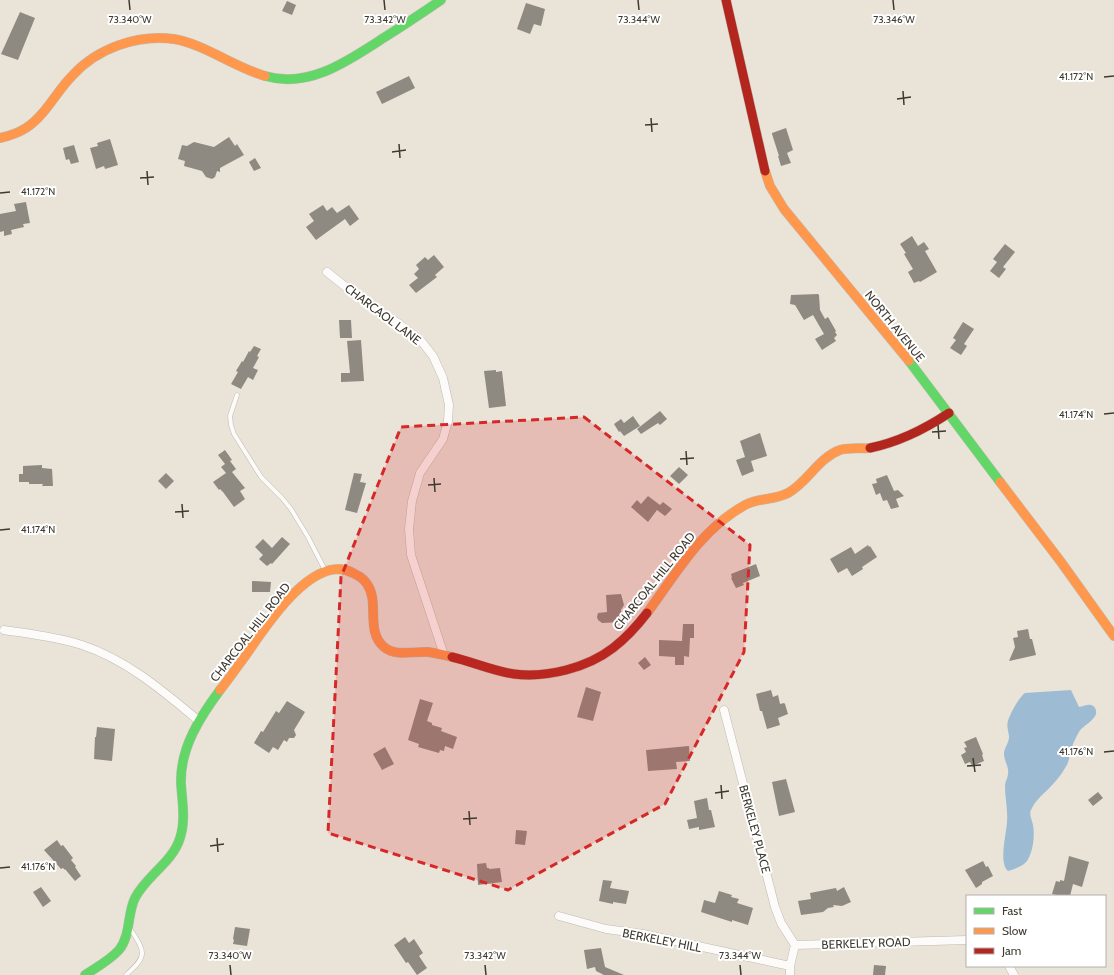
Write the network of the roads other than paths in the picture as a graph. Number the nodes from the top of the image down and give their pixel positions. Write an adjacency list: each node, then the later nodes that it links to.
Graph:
1 (442, 0): 3 (street)
2 (726, 0): 6 (street, NORTH AVENUE)
3 (0, 138)
4 (327, 272): 10 (street, CHARCAOL LANE)
5 (237, 395): 7 (lane)
6 (949, 413): 9 (street, NORTH AVENUE); 10 (street, CHARCOAL HILL ROAD)
7 (326, 571): 10 (street, CHARCOAL HILL ROAD); 12 (street, CHARCOAL HILL ROAD)
8 (4, 630): 12 (street)
9 (1114, 636)
10 (444, 655)
11 (724, 710): 16 (street, BERKELEY PLACE)
12 (199, 721): 14 (street, CHARCOAL HILL ROAD)
13 (559, 916): 17 (street, BERKELEY HILL)
14 (128, 926): 18 (street, CHARCOAL HILL ROAD); 19 (lane)
15 (966, 940): 16 (street, BERKELEY ROAD)
16 (794, 945): 17 (street)
17 (790, 966): 20 (street)
18 (85, 975)
19 (126, 975)
20 (790, 975)

